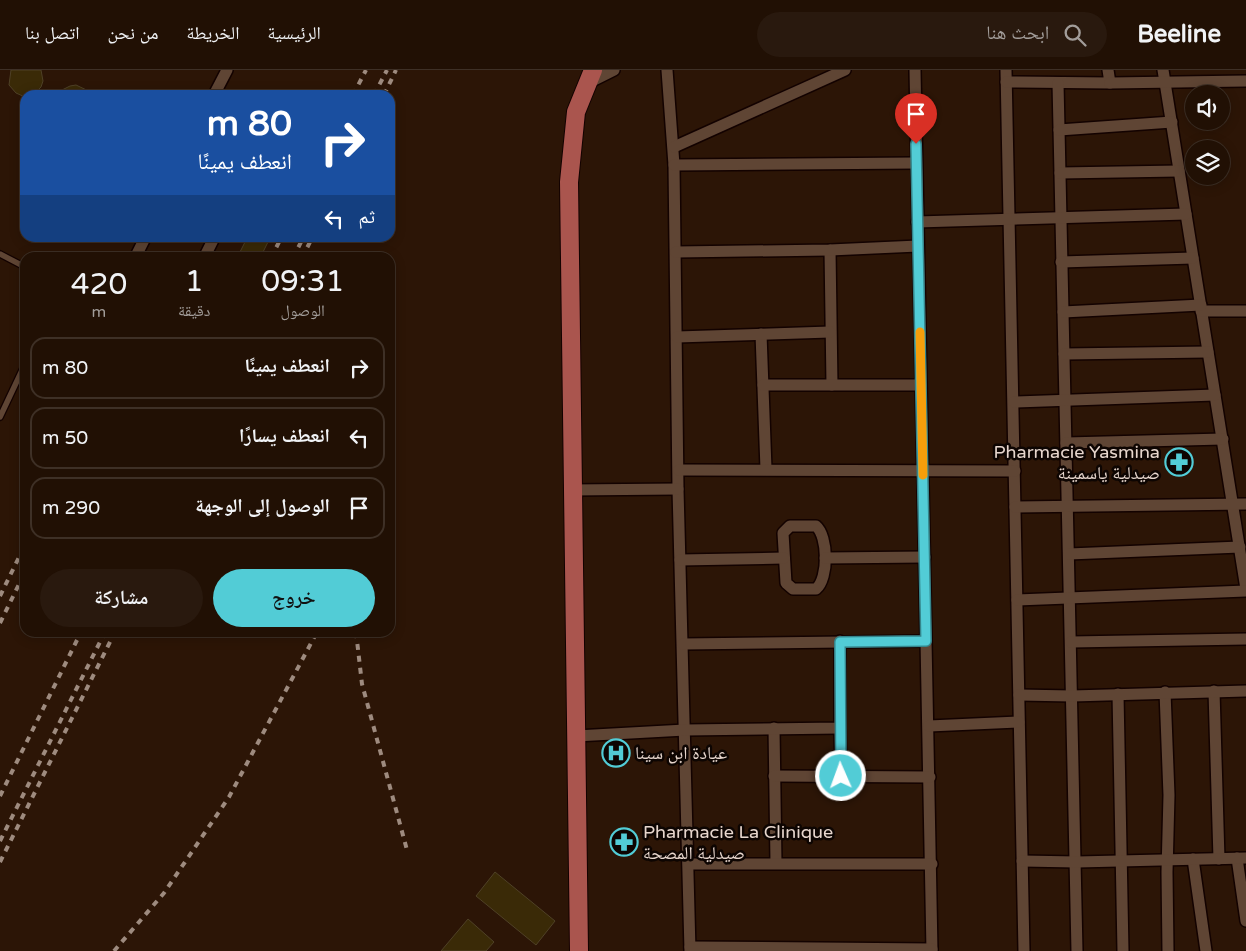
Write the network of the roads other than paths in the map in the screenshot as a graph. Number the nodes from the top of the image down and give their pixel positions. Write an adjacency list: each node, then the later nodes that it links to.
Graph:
1 (227, 70): 14 (street)
2 (614, 70): 8 (street)
3 (667, 70): 17 (street)
4 (846, 70): 17 (street)
5 (915, 70): 18 (street)
6 (1108, 70): 12 (street)
7 (1163, 70): 13 (street)
8 (590, 76): 55 (main road)
9 (1006, 76): 11 (street); 24 (street)
10 (1246, 81): 13 (street)
11 (1058, 83): 12 (street); 16 (street)
12 (1110, 83): 13 (street)
13 (1165, 83): 15 (street)
14 (217, 90)
15 (1172, 122): 16 (street); 20 (street)
16 (1059, 130): 21 (street)
17 (674, 147): 19 (street)
18 (916, 163): 19 (street); 25 (street)
19 (674, 165): 28 (street)
20 (1179, 171): 21 (street); 22 (street)
21 (1060, 173): 23 (street)
22 (1186, 214): 23 (street); 30 (street)
23 (1061, 218): 24 (street); 31 (street)
24 (1010, 220): 25 (street); 47 (street)
25 (917, 222): 26 (street)
26 (918, 246): 27 (street); 44 (street)
27 (830, 250): 28 (street); 36 (street)
28 (676, 252): 38 (street)
29 (0, 254): 32 (lane)
30 (1193, 258): 31 (street); 33 (street)
31 (1061, 262): 35 (street)
32 (20, 264)
33 (1201, 308): 34 (street); 35 (street); 39 (street)
34 (1246, 310)
35 (1063, 312): 40 (street)
36 (830, 332): 37 (street); 43 (street)
37 (761, 334): 38 (street); 42 (street)
38 (677, 337): 52 (street)
39 (1208, 352): 40 (street); 45 (street)
40 (1064, 354): 46 (street)
41 (20, 375): 48 (lane)
42 (763, 385): 43 (street); 51 (street)
43 (832, 385): 44 (street)
44 (921, 385): 53 (street)
45 (1215, 395): 46 (street); 49 (street)
46 (1065, 400): 47 (street); 50 (street)
47 (1014, 402): 54 (street)
48 (0, 417)
49 (1223, 439): 50 (street); 57 (street)
50 (1066, 443): 59 (street)
51 (766, 469): 52 (street); 53 (street)
52 (679, 470): 56 (street)
53 (923, 471): 54 (street); 63 (street)
54 (1015, 471): 60 (street)
55 (571, 490): 56 (street); 86 (main road)
56 (678, 490): 66 (street)
57 (1233, 504): 58 (street); 59 (street); 61 (street)
58 (1246, 504)
59 (1068, 506): 60 (street); 62 (street)
60 (1016, 508): 68 (street)
61 (1240, 547): 62 (street); 67 (street)
62 (1069, 554): 69 (street)
63 (925, 557): 65 (street); 71 (street)
64 (784, 558): 65 (street); 65 (street); 66 (street)
65 (825, 558)
66 (680, 560): 74 (street)
67 (1246, 590): 69 (street)
68 (1017, 600): 69 (street); 79 (street)
69 (1070, 600): 73 (street)
70 (1246, 639): 73 (street)
71 (926, 641): 72 (street); 82 (street)
72 (840, 642): 74 (street); 84 (street)
73 (1071, 642): 80 (street)
74 (683, 644): 85 (street)
75 (1246, 691): 77 (street)
76 (1165, 692): 77 (street); 78 (street); 93 (street)
77 (1214, 692): 92 (street)
78 (1118, 694): 80 (street); 96 (street)
79 (1019, 695): 80 (street); 81 (street)
80 (1072, 696): 95 (street)
81 (1019, 722): 82 (street); 94 (street)
82 (929, 726): 89 (street)
83 (774, 728): 84 (street); 85 (street); 87 (street)
84 (840, 728): 88 (street)
85 (685, 730): 86 (street); 97 (street)
86 (576, 736): 103 (main road)
87 (774, 776): 88 (street); 98 (street)
88 (841, 776): 89 (street)
89 (930, 777): 99 (street)
90 (1242, 858): 92 (street); 100 (street)
91 (1193, 859): 92 (street); 93 (street); 108 (street)
92 (1219, 859)
93 (1167, 860): 96 (street); 107 (street)
94 (1022, 862): 95 (street); 104 (street)
95 (1076, 862): 96 (street); 105 (street)
96 (1120, 862): 106 (street)
97 (689, 864): 98 (street); 101 (street)
98 (776, 864): 99 (street)
99 (932, 864): 102 (street)
100 (1246, 920)
101 (690, 949): 102 (street)
102 (932, 950)
103 (579, 951)
104 (1024, 951)
105 (1077, 951)
106 (1123, 951)
107 (1168, 951)
108 (1206, 951)

